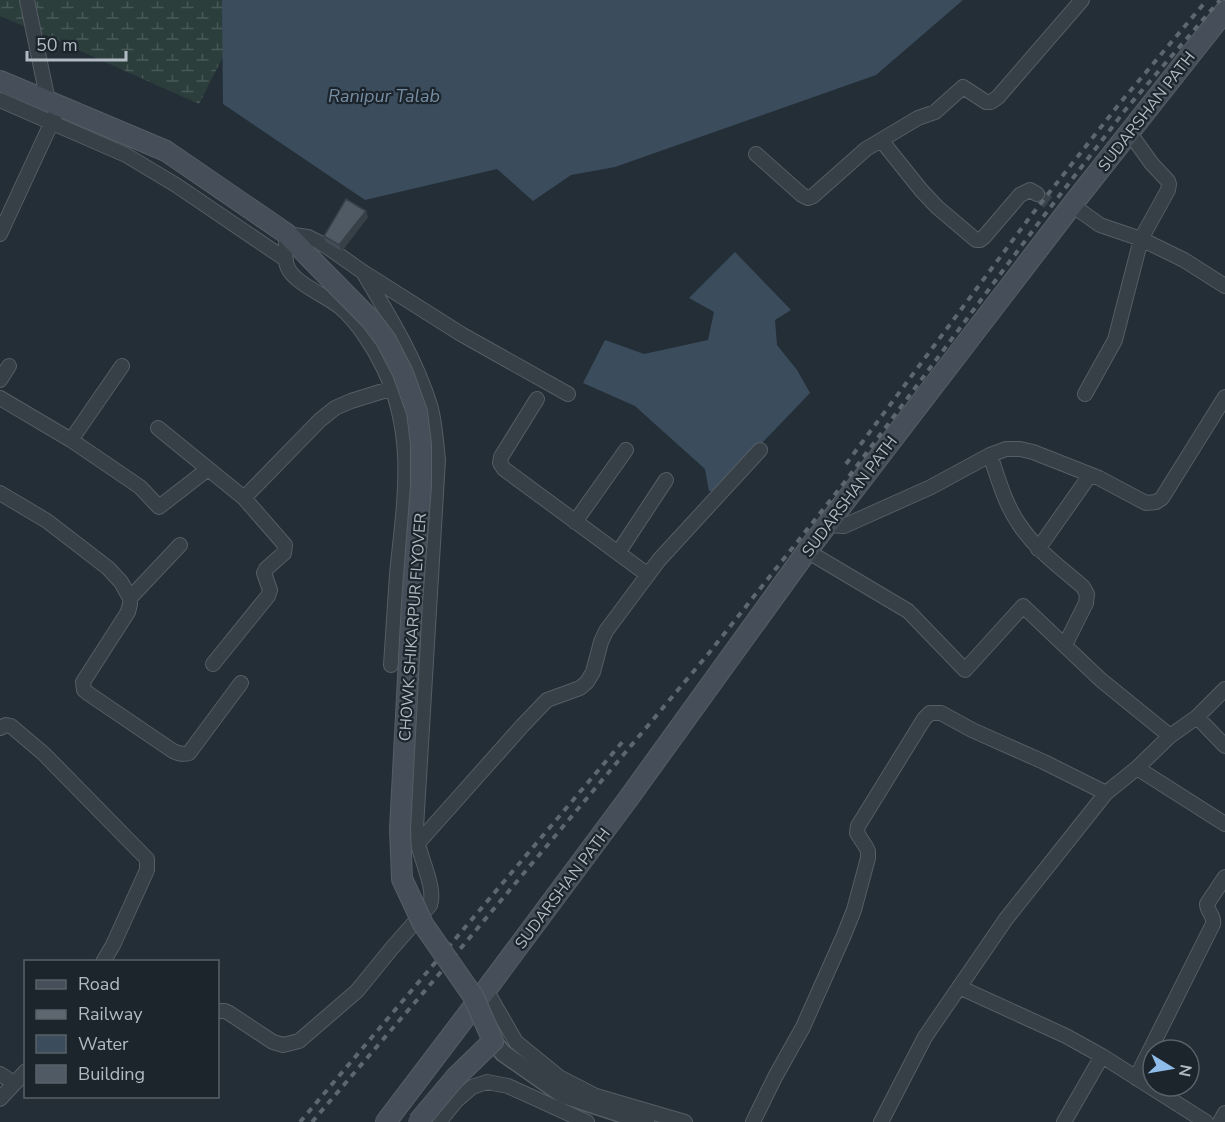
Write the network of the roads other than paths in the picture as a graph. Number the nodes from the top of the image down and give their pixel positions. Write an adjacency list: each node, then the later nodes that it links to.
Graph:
1 (27, 0): 6 (street)
2 (1082, 0): 8 (street)
3 (1225, 11): 7 (main road, SUDARSHAN PATH)
4 (0, 81): 6 (main road, CHOWK SHIKARPUR FLYOVER)
5 (0, 100): 6 (street)
6 (53, 109): 12 (street); 14 (main road, CHOWK SHIKARPUR FLYOVER); 16 (street)
7 (1129, 132): 11 (main road, SUDARSHAN PATH); 15 (street)
8 (880, 140): 9 (street); 10 (street)
9 (756, 154)
10 (1037, 194)
11 (1063, 209): 15 (street); 39 (main road, SUDARSHAN PATH)
12 (4, 214): 13 (street)
13 (0, 234)
14 (287, 234): 16 (street); 17 (street); 64 (main road, CHOWK SHIKARPUR FLYOVER, bridge)
15 (1141, 239): 18 (street); 24 (street)
16 (285, 259): 22 (street)
17 (363, 272): 23 (street); 58 (street)
18 (1225, 286)
19 (9, 366): 21 (street)
20 (122, 366): 29 (street)
21 (0, 380)
22 (393, 388): 37 (street); 48 (street)
23 (568, 394)
24 (1085, 394)
25 (1225, 397): 34 (street)
26 (0, 398): 29 (street)
27 (537, 399): 38 (street)
28 (159, 428): 33 (street)
29 (71, 440): 33 (street)
30 (626, 450): 38 (street)
31 (760, 450): 44 (street)
32 (990, 455): 34 (street); 39 (street); 41 (street)
33 (208, 469): 37 (street)
34 (1090, 475): 41 (street)
35 (666, 480): 43 (street)
36 (0, 493): 45 (street)
37 (244, 498): 47 (street)
38 (575, 522): 43 (street)
39 (827, 525): 42 (main road, SUDARSHAN PATH)
40 (180, 545): 45 (street)
41 (1038, 549): 46 (street)
42 (807, 551): 46 (street); 62 (main road, SUDARSHAN PATH)
43 (618, 553): 44 (street)
44 (648, 575): 58 (street)
45 (130, 598): 49 (street)
46 (1065, 645): 53 (street)
47 (213, 664)
48 (391, 665)
49 (241, 683)
50 (1225, 689): 51 (street)
51 (1197, 717): 53 (street); 54 (street)
52 (0, 728): 60 (street)
53 (1170, 736): 55 (street)
54 (1225, 746)
55 (1137, 768): 56 (street); 57 (street)
56 (1106, 793): 61 (street); 78 (street)
57 (1225, 824)
58 (418, 843): 63 (street)
59 (1225, 877): 68 (street)
60 (104, 960)
61 (960, 987): 65 (street); 79 (street)
62 (486, 990): 72 (main road, SUDARSHAN PATH); 77 (street)
63 (219, 1011)
64 (493, 1041): 73 (main road, bridge); 76 (street, CHOWK SHIKARPUR FLYOVER)
65 (1102, 1056): 68 (street); 80 (street)
66 (24, 1073): 69 (street)
67 (0, 1074): 69 (street)
68 (1136, 1078): 81 (street)
69 (14, 1083): 70 (street)
70 (0, 1099)
71 (1225, 1113): 82 (street)
72 (386, 1122)
73 (418, 1122)
74 (439, 1122): 75 (street)
75 (587, 1122)
76 (646, 1122)
77 (685, 1122)
78 (753, 1122)
79 (881, 1122)
80 (1064, 1122)
81 (1206, 1122)
82 (1220, 1122)

